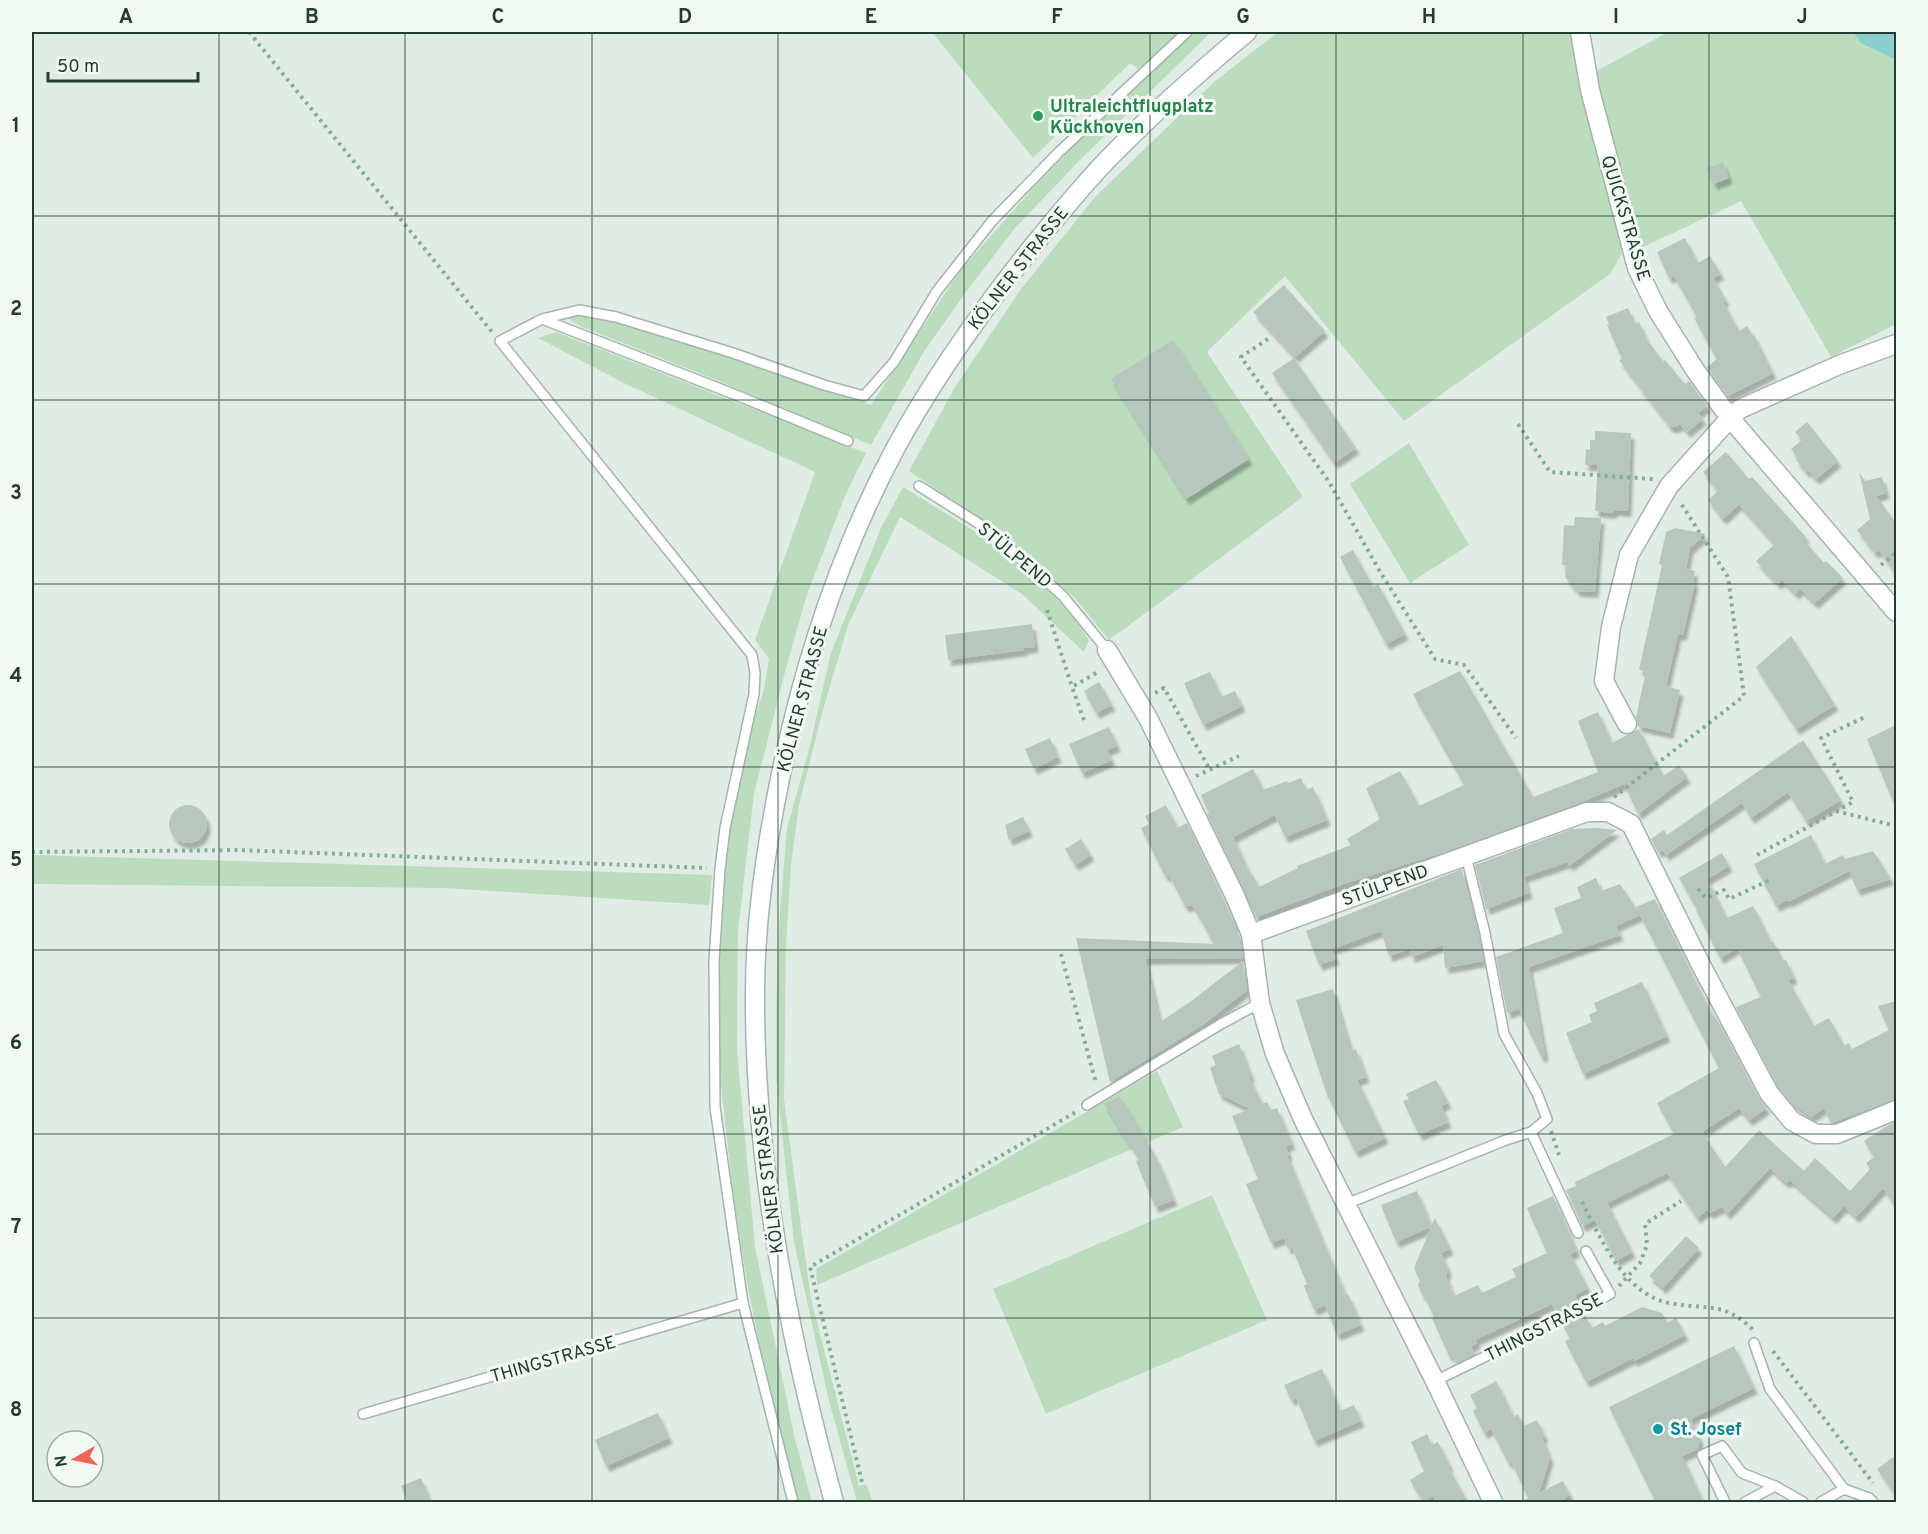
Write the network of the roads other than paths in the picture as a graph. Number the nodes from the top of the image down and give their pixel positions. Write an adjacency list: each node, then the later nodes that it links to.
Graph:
1 (1187, 32): 4 (lane)
2 (1247, 32): 29 (street, KÖLNER STRASSE)
3 (1580, 32): 6 (street, QUICKSTRASSE)
4 (542, 319): 7 (lane); 21 (lane)
5 (1896, 344): 6 (street)
6 (1730, 418): 9 (street, QUICKSTRASSE); 11 (street)
7 (848, 441)
8 (919, 486): 10 (lane, STÜLPEND)
9 (1896, 612)
10 (1111, 656): 13 (street, STÜLPEND)
11 (1627, 723)
12 (1466, 856): 13 (street, STÜLPEND); 16 (street, STÜLPEND); 17 (lane)
13 (1251, 934): 14 (street)
14 (1260, 1003): 15 (lane); 18 (street)
15 (1087, 1105)
16 (1896, 1110)
17 (1531, 1132): 18 (lane); 19 (lane)
18 (1346, 1204): 23 (street)
19 (1578, 1233)
20 (1586, 1251): 23 (lane, THINGSTRASSE)
21 (743, 1304): 24 (lane, THINGSTRASSE); 28 (lane)
22 (1756, 1339): 26 (lane)
23 (1435, 1382): 30 (street)
24 (363, 1414)
25 (1775, 1486): 31 (lane); 32 (lane); 33 (lane)
26 (1845, 1489): 27 (lane); 34 (lane)
27 (1871, 1500)
28 (793, 1503)
29 (834, 1503)
30 (1493, 1503)
31 (1725, 1503)
32 (1744, 1503)
33 (1803, 1503)
34 (1821, 1503)

